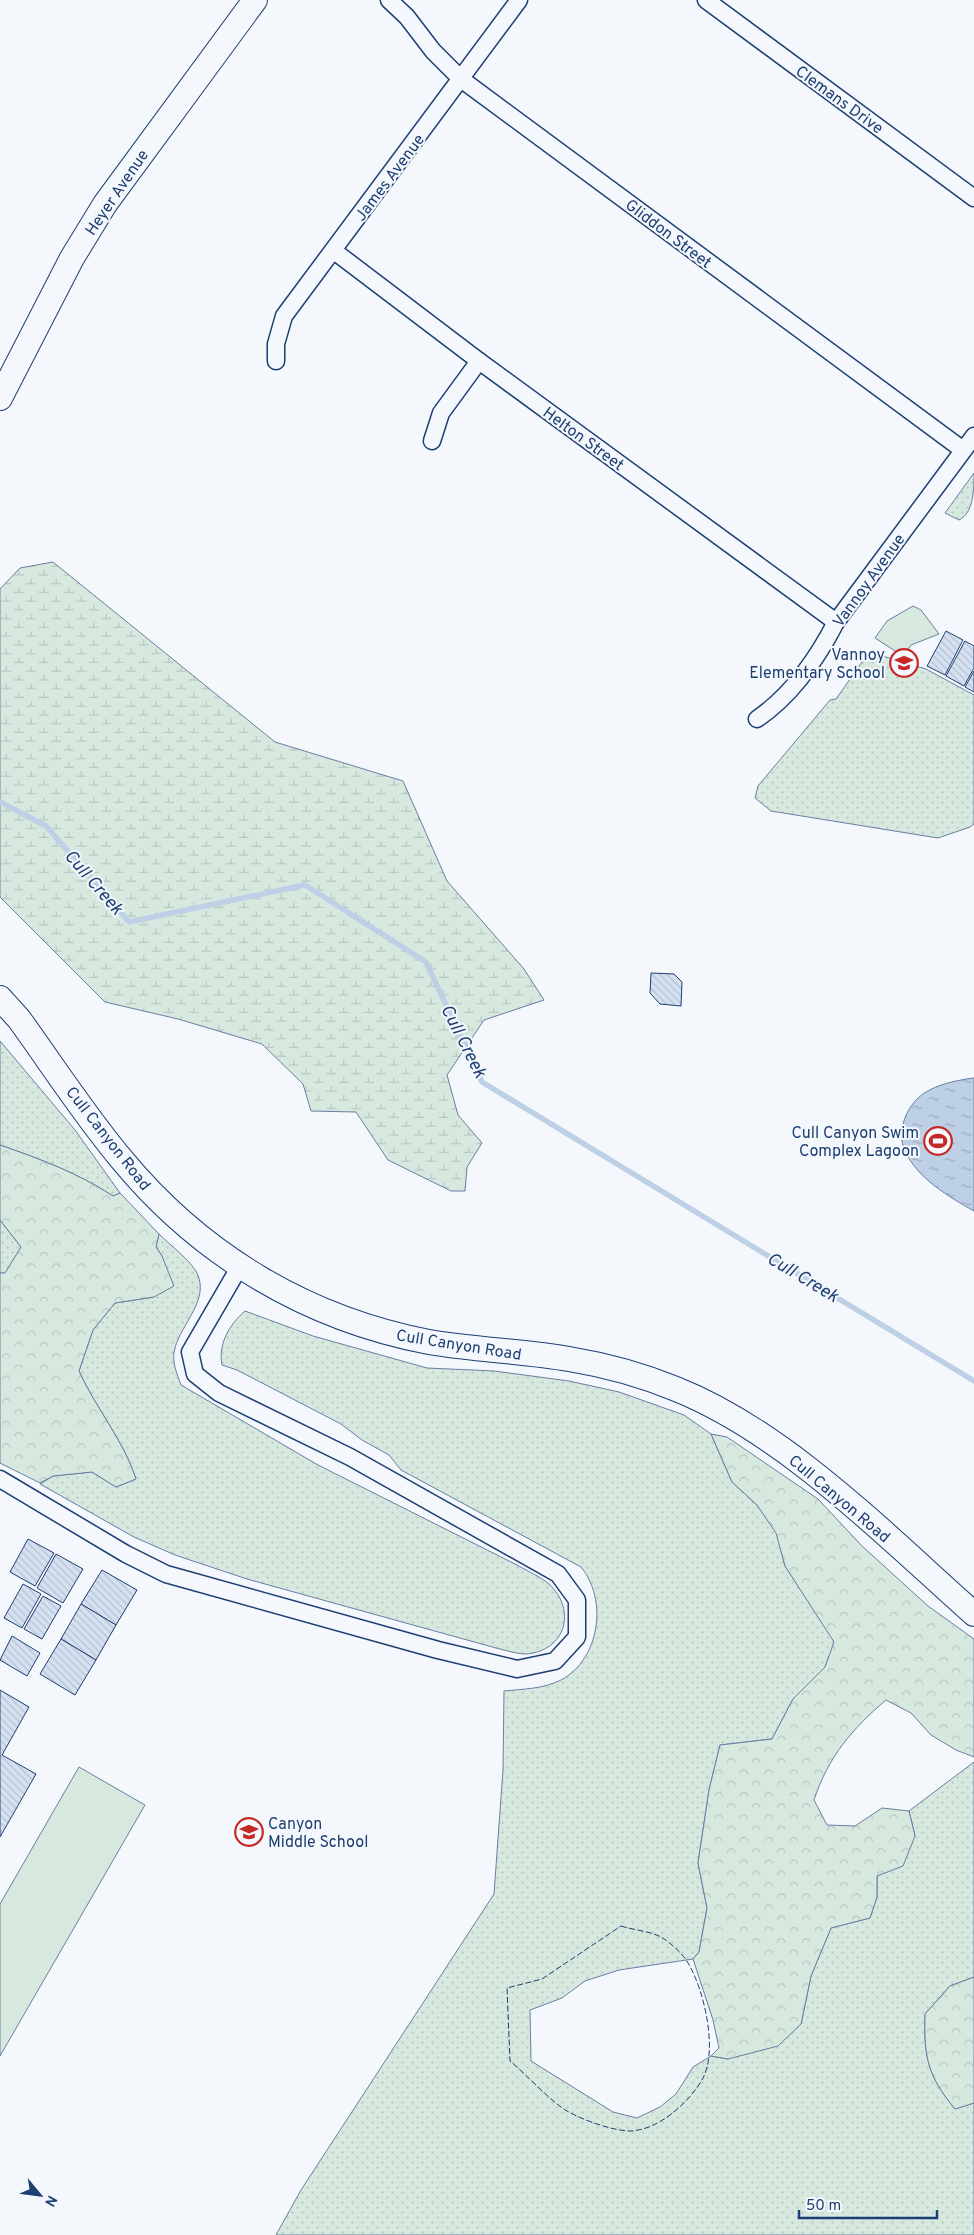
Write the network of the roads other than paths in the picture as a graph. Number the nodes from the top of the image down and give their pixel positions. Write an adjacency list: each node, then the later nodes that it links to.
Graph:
1 (255, 0): 10 (street, Heyer Avenue)
2 (389, 0): 5 (street, Gliddon Street)
3 (519, 0): 5 (street, James Avenue)
4 (706, 0): 6 (street, Clemans Drive)
5 (462, 79): 7 (street, James Avenue); 13 (street, Gliddon Street)
6 (974, 198)
7 (334, 251): 8 (street, James Avenue); 9 (street, Helton Street)
8 (276, 361)
9 (480, 361): 12 (street); 14 (street, Helton Street)
10 (0, 398)
11 (974, 436): 13 (street, Vannoy Avenue)
12 (432, 441)
13 (963, 450): 14 (street, Vannoy Avenue)
14 (836, 622): 15 (street, Vannoy Avenue)
15 (757, 719)
16 (0, 998): 17 (street, Cull Canyon Road)
17 (240, 1266): 18 (street); 19 (street, Cull Canyon Road)
18 (0, 1479)
19 (974, 1614)

